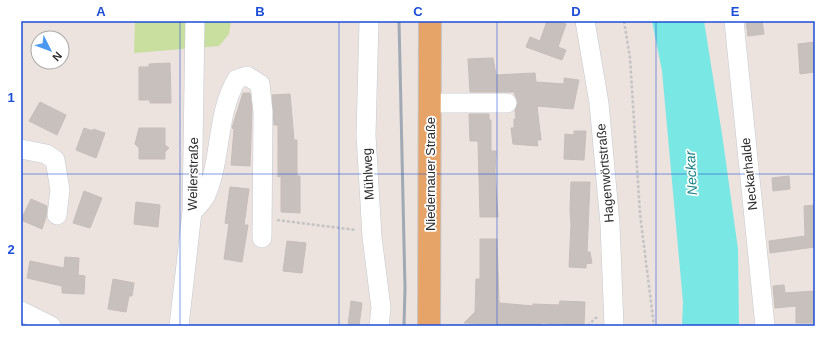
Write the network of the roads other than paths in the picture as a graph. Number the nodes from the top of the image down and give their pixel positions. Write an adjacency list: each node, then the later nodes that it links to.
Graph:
1 (195, 21): 9 (street, Weilerstraße)
2 (369, 21): 13 (street, Mühlweg)
3 (430, 21): 6 (main road, Niedernauer Straße)
4 (585, 21): 17 (street, Hagenwörtstraße)
5 (734, 21): 18 (street, Neckarhalde)
6 (430, 103): 7 (street); 16 (main road, Niedernauer Straße)
7 (507, 103)
8 (21, 149): 10 (street)
9 (192, 212): 11 (street); 15 (street, Weilerstraße)
10 (57, 215)
11 (262, 238)
12 (21, 311): 14 (street)
13 (380, 317)
14 (51, 326)
15 (179, 326)
16 (429, 326)
17 (614, 326)
18 (766, 326)

